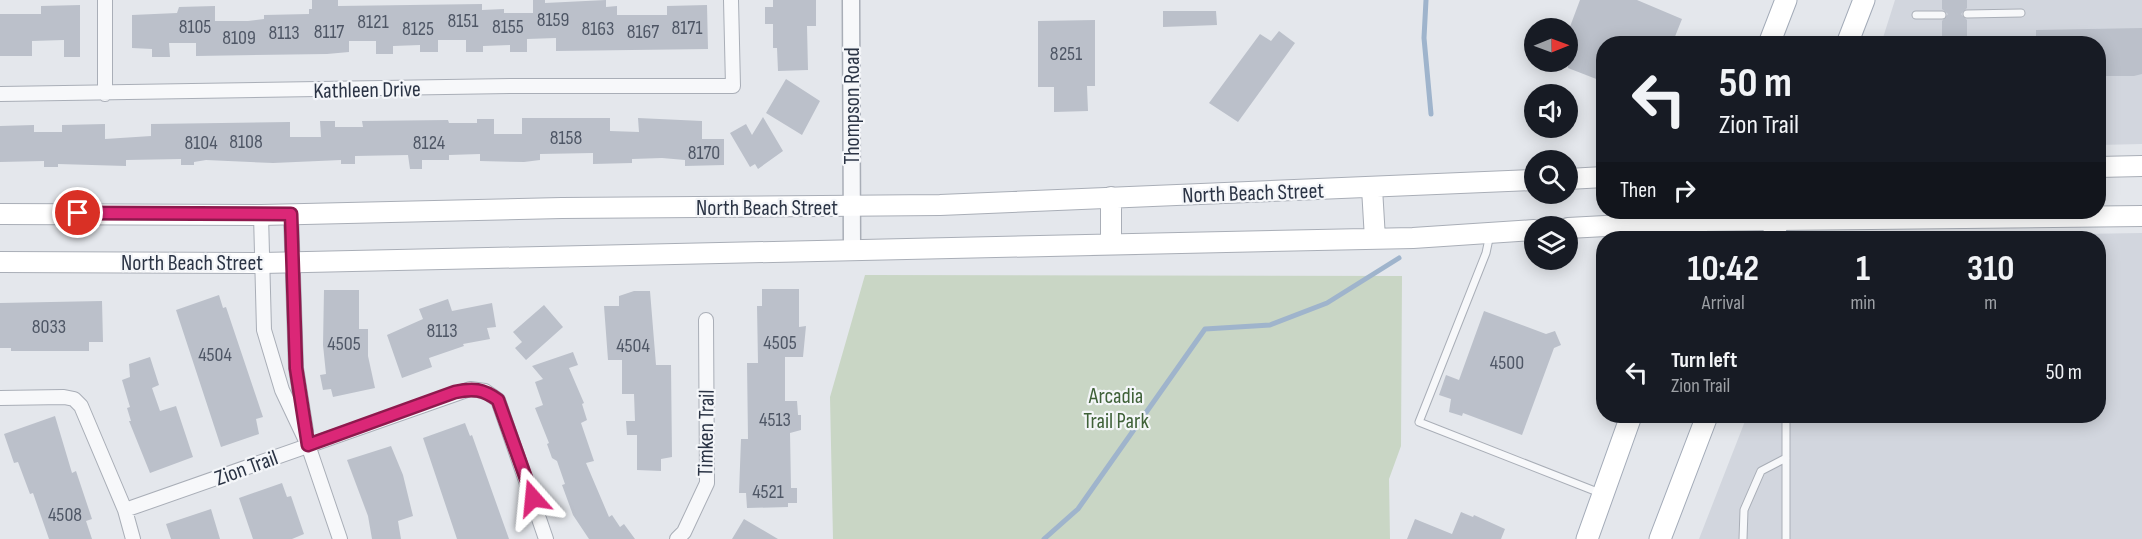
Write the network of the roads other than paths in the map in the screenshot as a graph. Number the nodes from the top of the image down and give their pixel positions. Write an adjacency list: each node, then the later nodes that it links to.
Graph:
1 (105, 0): 13 (street)
2 (731, 0): 13 (street, Kathleen Drive)
3 (851, 0): 21 (street, Thompson Road)
4 (1786, 0): 10 (main road)
5 (1863, 0): 11 (main road)
6 (2021, 13): 7 (lane)
7 (1967, 14)
8 (1916, 15): 9 (lane)
9 (1942, 15)
10 (1772, 36)
11 (1850, 36)
12 (0, 94): 13 (street, Kathleen Drive)
13 (105, 94)
14 (2142, 166): 15 (main road)
15 (2106, 167)
16 (1596, 177): 17 (main road)
17 (1578, 178)
18 (1524, 180): 19 (main road, North Beach Street)
19 (1372, 188): 20 (main road, North Beach Street); 35 (main road)
20 (1111, 197): 21 (main road, North Beach Street); 36 (main road)
21 (851, 206): 23 (main road, North Beach Street); 37 (street, Thompson Road)
22 (0, 214): 24 (main road, North Beach Street)
23 (291, 214): 24 (main road, North Beach Street); 38 (street)
24 (261, 215): 40 (street)
25 (2142, 216): 26 (main road)
26 (2106, 217)
27 (2005, 219): 29 (main road)
28 (1698, 224): 29 (main road); 30 (main road)
29 (1777, 224)
30 (1615, 225): 31 (main road); 33 (main road)
31 (1578, 227)
32 (1524, 231): 34 (main road, North Beach Street)
33 (1624, 231)
34 (1490, 233): 35 (main road, North Beach Street); 48 (lane)
35 (1375, 239): 36 (main road, North Beach Street)
36 (1111, 243): 37 (main road, North Beach Street)
37 (852, 248): 38 (main road, North Beach Street)
38 (291, 261): 40 (main road, North Beach Street); 46 (street)
39 (0, 262): 40 (main road, North Beach Street)
40 (262, 263): 46 (street)
41 (706, 320): 53 (street, Timken Trail)
42 (0, 398): 49 (street)
43 (1627, 423): 48 (main road)
44 (1704, 423): 55 (main road)
45 (1786, 423): 47 (lane)
46 (308, 445): 49 (street, Zion Trail); 51 (street); 52 (street, Zion Trail)
47 (1786, 458): 56 (lane); 57 (lane)
48 (1602, 494): 54 (main road)
49 (125, 510): 50 (street)
50 (133, 539)
51 (339, 539)
52 (546, 539)
53 (677, 539)
54 (1587, 539)
55 (1660, 539)
56 (1743, 539)
57 (1786, 539)

